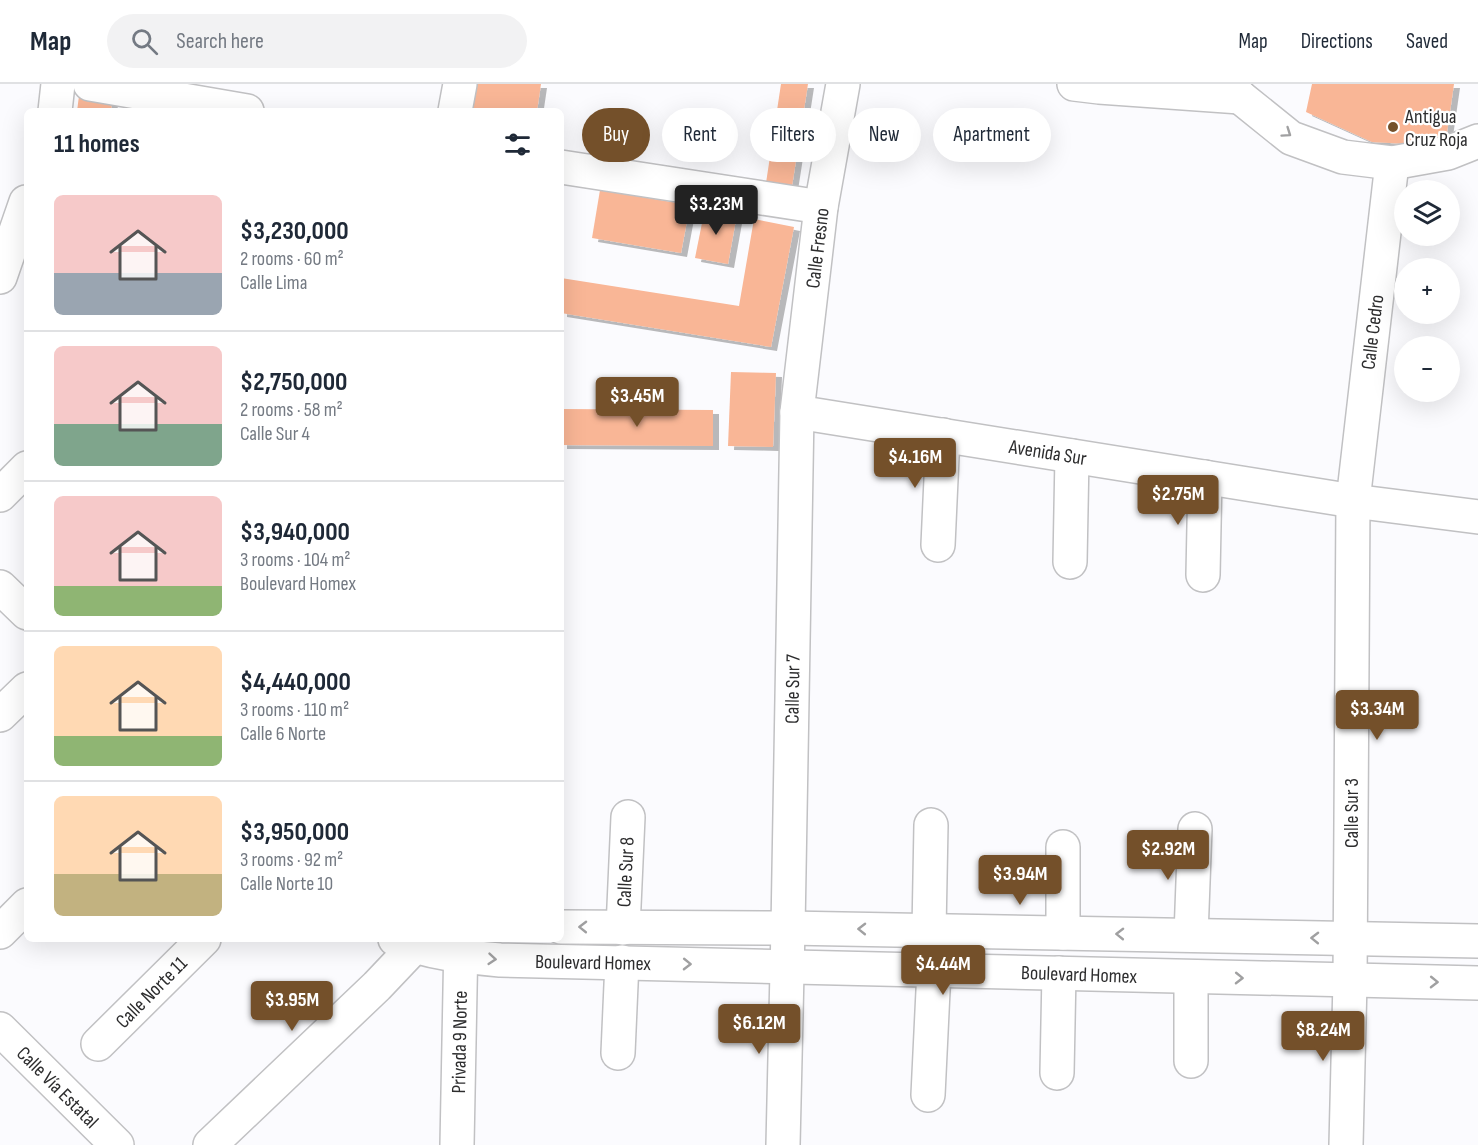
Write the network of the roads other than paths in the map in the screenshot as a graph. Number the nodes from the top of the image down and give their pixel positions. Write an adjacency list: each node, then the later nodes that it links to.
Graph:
1 (58, 84): 7 (street)
2 (90, 84): 8 (street)
3 (460, 84): 9 (street)
4 (843, 84): 13 (street, Calle Fresno)
5 (1074, 84): 6 (street)
6 (1248, 91): 11 (street, one-way to 11)
7 (55, 108)
8 (230, 108)
9 (456, 108)
10 (1478, 141): 11 (street)
11 (1392, 163): 22 (street, Calle Cedro)
12 (564, 167): 13 (street)
13 (821, 207): 16 (street, Calle Fresno)
14 (24, 208): 15 (street)
15 (0, 277)
16 (796, 412): 17 (street, Avenida Sur); 37 (street, Calle Sur 7)
17 (943, 435): 18 (street, Avenida Sur); 24 (street)
18 (1072, 456): 20 (street, Avenida Sur); 25 (street)
19 (24, 471): 21 (street)
20 (1205, 477): 22 (street, Avenida Sur); 26 (street)
21 (0, 495)
22 (1353, 501): 23 (street, Avenida Sur); 43 (street, Calle Sur 3)
23 (1478, 517)
24 (938, 546)
25 (1070, 562)
26 (1203, 575)
27 (0, 587): 28 (street)
28 (24, 610)
29 (24, 692): 30 (street)
30 (0, 715)
31 (628, 817): 38 (street, Calle Sur 8)
32 (931, 825): 39 (street)
33 (1195, 829): 42 (street)
34 (1063, 847): 41 (street)
35 (24, 908): 40 (street)
36 (564, 927): 38 (street, Boulevard Homex, one-way to 36)
37 (789, 927): 38 (street, Boulevard Homex); 39 (street, Boulevard Homex, one-way to 37); 49 (street, Calle Sur 7)
38 (623, 928)
39 (929, 930): 41 (street, Boulevard Homex)
40 (0, 932)
41 (1063, 933): 42 (street, Boulevard Homex, one-way to 41)
42 (1191, 935): 43 (street, Boulevard Homex, one-way to 42)
43 (1351, 939): 44 (street, Boulevard Homex); 53 (street, Calle Sur 3)
44 (1478, 940)
45 (201, 942): 56 (street, Calle Norte 11)
46 (408, 942): 47 (street, Boulevard Homex); 62 (street)
47 (461, 948): 48 (street, Boulevard Homex, one-way to 48); 63 (street, Privada 9 Norte)
48 (622, 962): 49 (street, Boulevard Homex, one-way to 49); 57 (street)
49 (787, 966): 50 (street, Boulevard Homex); 64 (street, Calle Sur 7)
50 (934, 970): 51 (street, Boulevard Homex); 60 (street)
51 (1059, 973): 52 (street, Boulevard Homex); 59 (street)
52 (1191, 977): 53 (street, Boulevard Homex, one-way to 53); 58 (street)
53 (1350, 981): 54 (street, Boulevard Homex, one-way to 54); 65 (street, Calle Sur 3)
54 (1478, 983)
55 (0, 1029): 61 (street, Calle Vía Estatal)
56 (98, 1044)
57 (618, 1053)
58 (1191, 1061)
59 (1057, 1073)
60 (928, 1095)
61 (117, 1145)
62 (210, 1145)
63 (457, 1145)
64 (783, 1145)
65 (1346, 1145)

